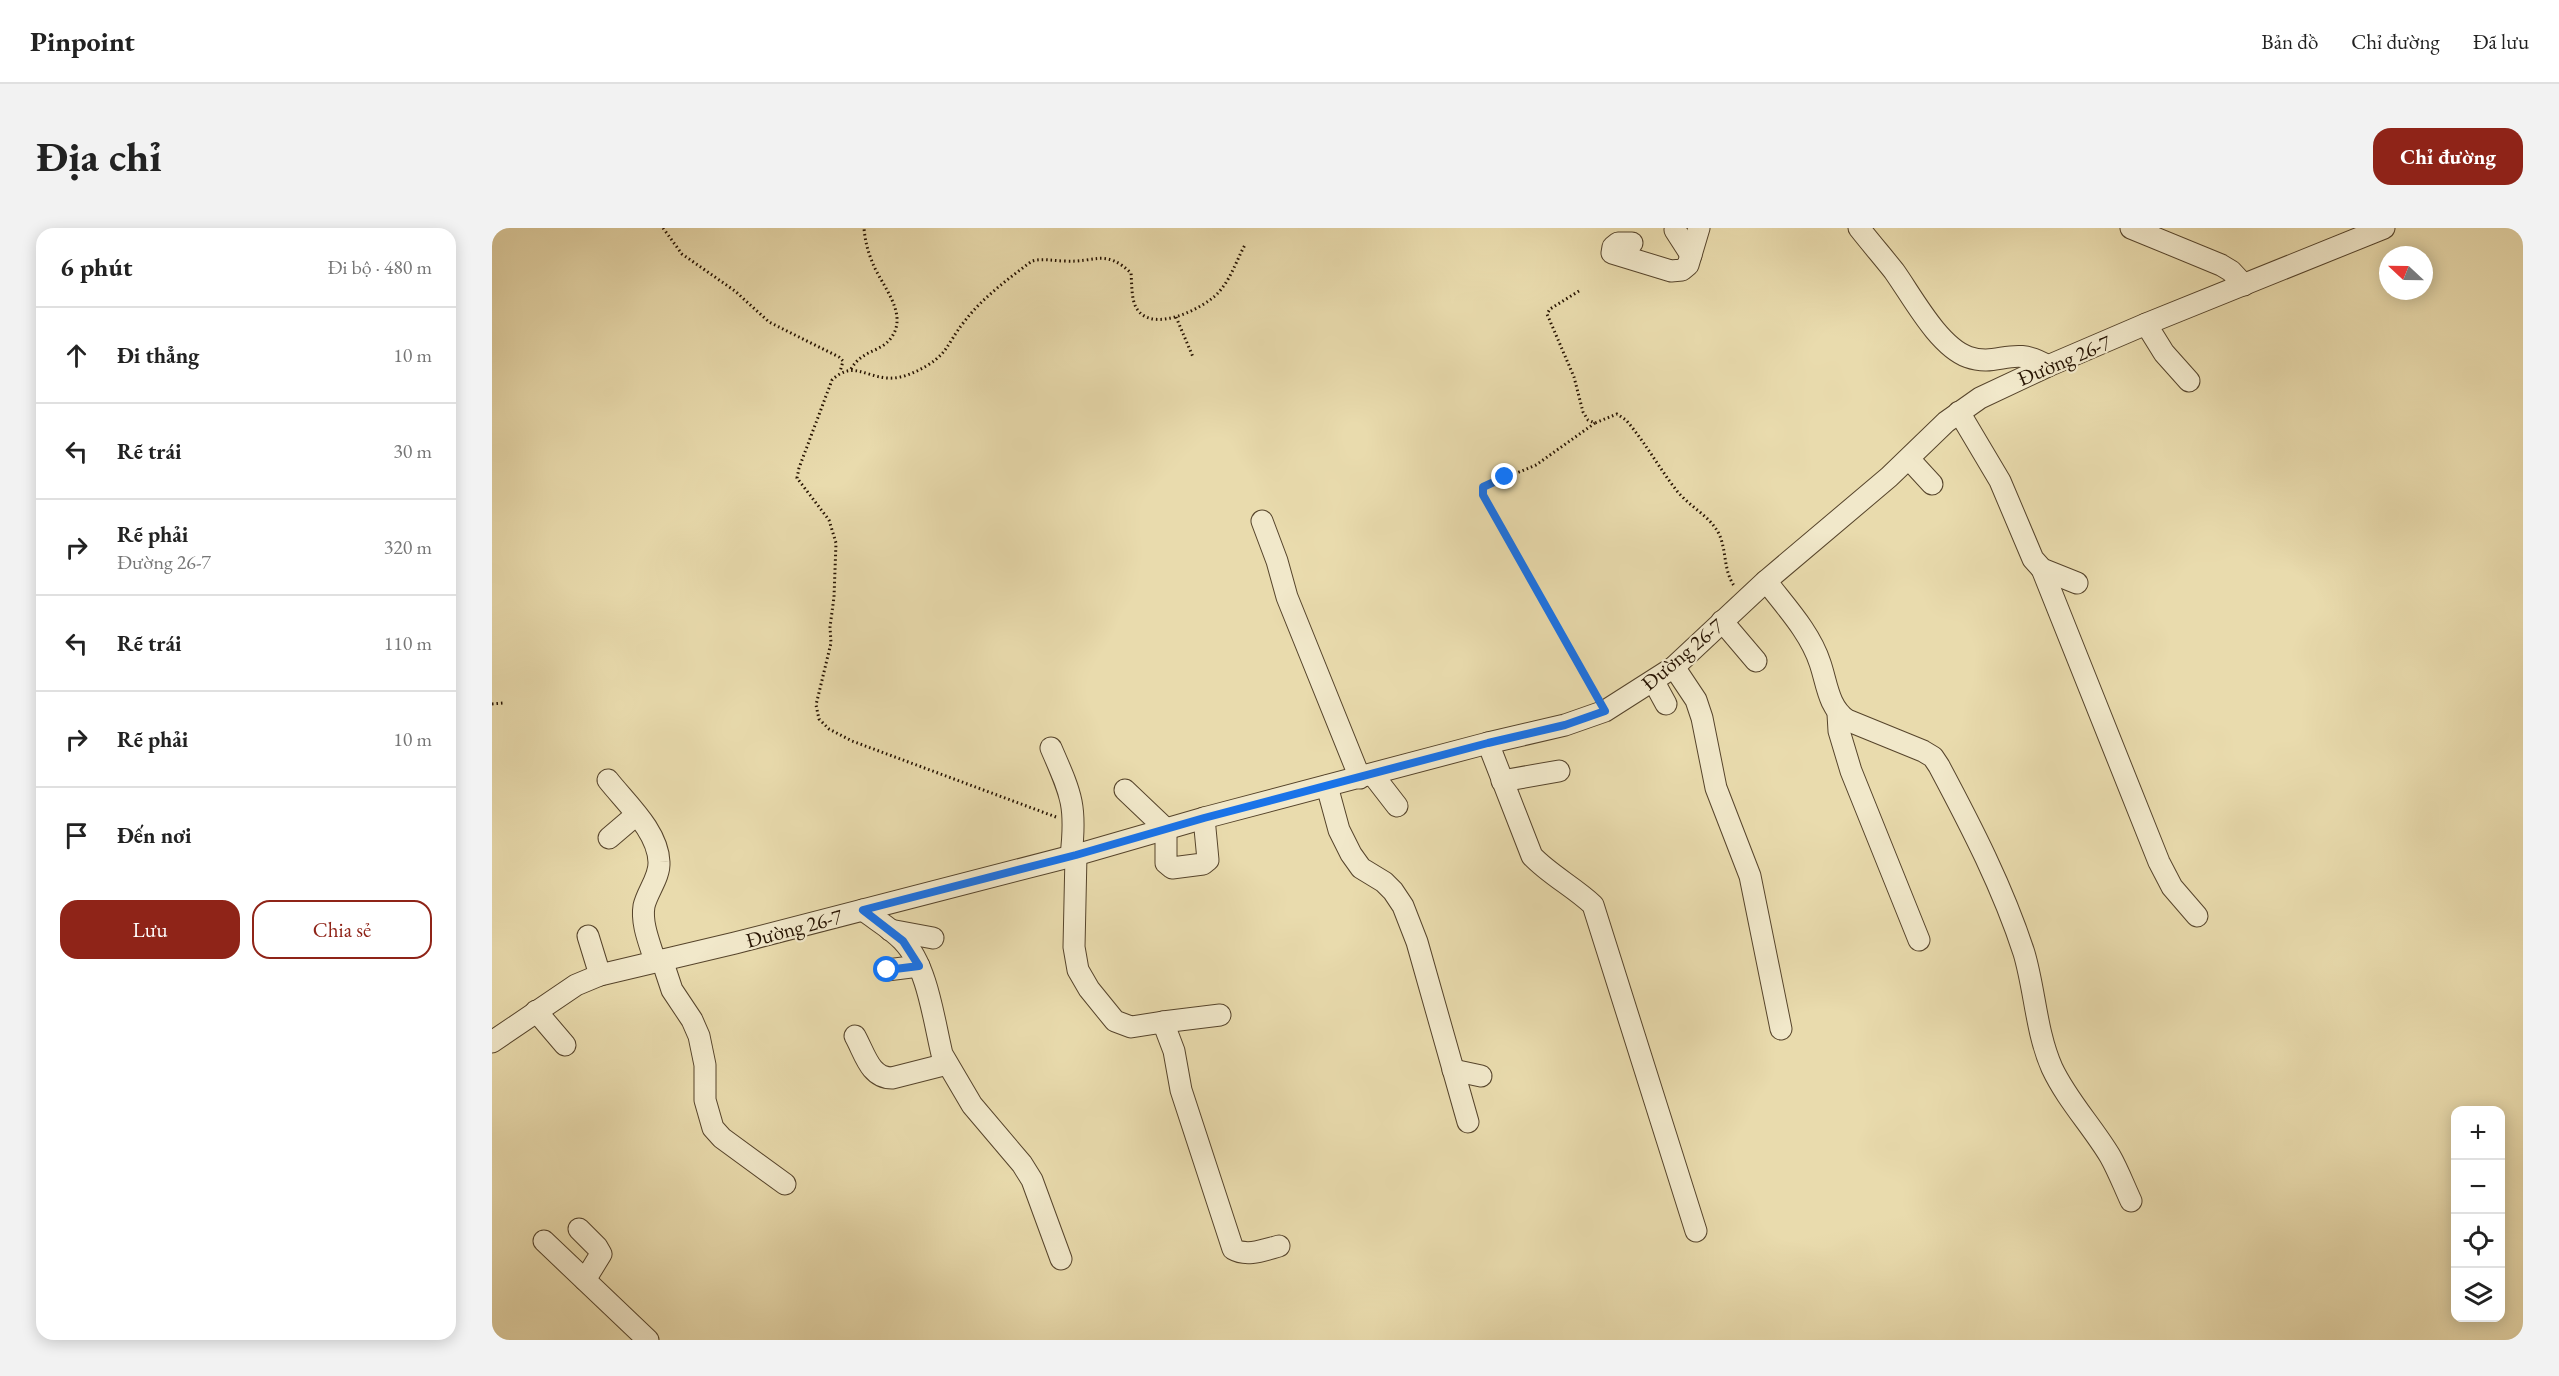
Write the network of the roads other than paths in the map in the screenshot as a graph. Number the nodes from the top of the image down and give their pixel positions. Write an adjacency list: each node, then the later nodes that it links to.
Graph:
1 (1699, 228): 7 (street)
2 (1858, 228): 10 (street)
3 (2131, 228): 8 (street)
4 (2384, 228): 8 (street, Đường 26-7)
5 (1675, 230): 7 (street)
6 (1632, 243): 7 (street)
7 (1691, 255)
8 (2244, 285): 9 (street, Đường 26-7)
9 (2146, 324): 10 (street, Đường 26-7); 11 (street)
10 (2048, 366): 12 (street, Đường 26-7)
11 (2188, 381)
12 (1959, 412): 13 (street, Đường 26-7); 16 (street)
13 (1909, 459): 14 (street); 17 (street, Đường 26-7)
14 (1932, 484)
15 (1262, 521): 28 (street)
16 (2042, 569): 18 (street); 40 (street)
17 (1766, 581): 19 (street, Đường 26-7); 24 (street)
18 (2077, 583)
19 (1722, 621): 20 (street); 21 (street, Đường 26-7)
20 (1756, 661)
21 (1674, 667): 22 (street, Đường 26-7); 52 (street)
22 (1654, 682): 23 (street); 25 (street, Đường 26-7)
23 (1666, 704)
24 (1838, 714): 44 (street); 61 (street)
25 (1488, 743): 28 (street, Đường 26-7); 30 (street)
26 (1051, 748): 38 (street)
27 (1559, 771): 30 (street)
28 (1366, 776): 31 (street, Đường 26-7); 33 (street)
29 (608, 780): 34 (street)
30 (1502, 781): 63 (street)
31 (1327, 786): 35 (street, Đường 26-7); 57 (street)
32 (1125, 790): 36 (street)
33 (1397, 806)
34 (636, 815): 37 (street); 45 (street)
35 (1204, 818): 36 (street, Đường 26-7); 36 (street)
36 (1166, 829): 38 (street, Đường 26-7)
37 (609, 838)
38 (1073, 856): 39 (street, Đường 26-7); 51 (street)
39 (863, 910): 41 (street); 45 (street, Đường 26-7)
40 (2197, 916)
41 (890, 930): 43 (street); 46 (street)
42 (588, 936): 48 (street)
43 (933, 938)
44 (1919, 940)
45 (658, 960): 48 (street, Đường 26-7); 60 (street)
46 (919, 966): 47 (street); 56 (street)
47 (887, 970)
48 (600, 975): 49 (street, Đường 26-7)
49 (536, 1011): 54 (street, Đường 26-7); 55 (street)
50 (1220, 1016): 51 (street)
51 (1163, 1022): 65 (street)
52 (1781, 1029)
53 (855, 1036): 56 (street)
54 (492, 1042)
55 (565, 1045)
56 (947, 1064): 66 (street)
57 (1453, 1070): 58 (street); 59 (street)
58 (1481, 1076)
59 (1468, 1122)
60 (785, 1184)
61 (2131, 1201)
62 (579, 1229): 67 (street)
63 (1696, 1231)
64 (544, 1241): 67 (street)
65 (1280, 1246)
66 (1061, 1259)
67 (585, 1280): 68 (street)
68 (648, 1340)

